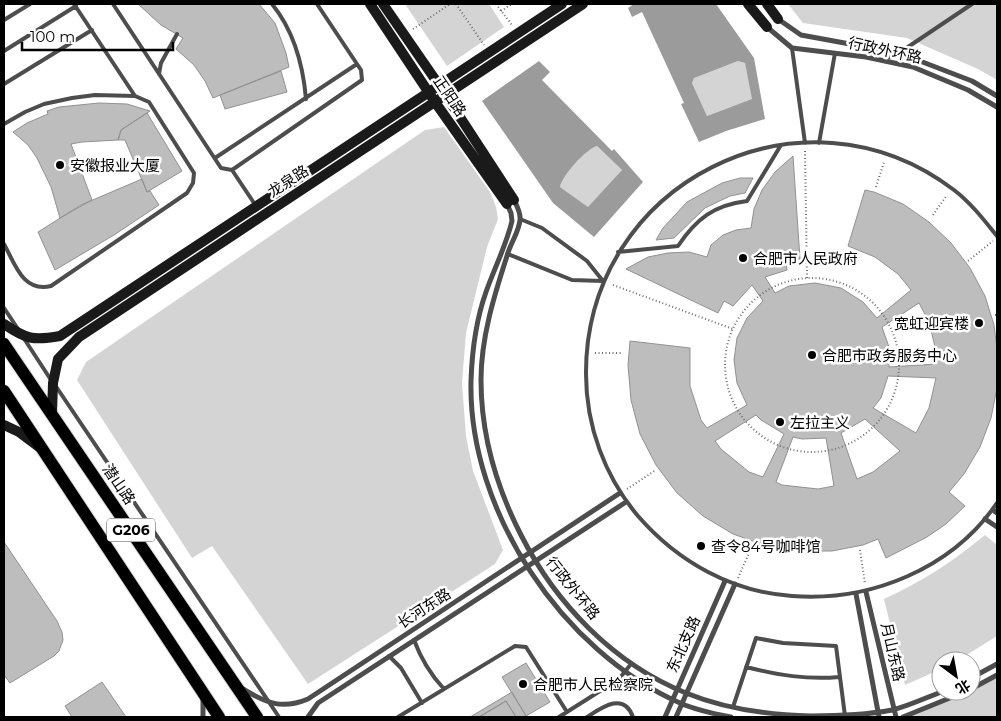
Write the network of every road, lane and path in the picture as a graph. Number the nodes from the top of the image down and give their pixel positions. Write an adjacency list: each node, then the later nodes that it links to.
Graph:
1 (30, 4): 19 (lane)
2 (112, 4): 32 (lane)
3 (272, 4): 39 (lane)
4 (317, 4): 31 (lane)
5 (370, 4): 35 (street, 正阳路)
6 (384, 4): 24 (street, 正阳路)
7 (450, 4): 24 (path)
8 (456, 4): 27 (path)
9 (496, 4): 17 (path)
10 (512, 4): 17 (path)
11 (562, 4): 23 (street, 龙泉路)
12 (584, 4): 36 (street, 龙泉路)
13 (748, 4): 20 (street)
14 (767, 4): 18 (street)
15 (972, 4): 29 (lane)
16 (75, 5): 21 (lane); 26 (lane)
17 (501, 11): 23 (path)
18 (778, 19): 29 (street, 行政外环路)
19 (4, 20)
20 (767, 27): 25 (street)
21 (92, 30): 33 (lane); 37 (lane)
22 (177, 34): 32 (lane)
23 (517, 34): 27 (street, 龙泉路)
24 (404, 35): 34 (street, 正阳路)
25 (792, 48): 28 (street, 行政外环路); 43 (lane)
26 (4, 50)
27 (489, 52): 34 (street, 龙泉路)
28 (835, 53): 30 (street, 行政外环路); 44 (lane)
29 (899, 53): 30 (lane); 38 (street, 行政外环路)
30 (883, 60): 41 (street, 行政外环路)
31 (357, 64): 39 (lane); 48 (lane)
32 (159, 74): 47 (lane)
33 (4, 84)
34 (440, 85): 35 (street, 龙泉路); 36 (street, 正阳路)
35 (428, 92): 40 (street, 正阳路); 52 (street, 龙泉路)
36 (446, 95): 40 (street, 龙泉路); 51 (street, 正阳路)
37 (135, 96): 42 (lane); 57 (lane)
38 (997, 96)
39 (306, 99): 47 (lane)
40 (435, 102): 51 (street, 正阳路); 54 (street, 龙泉路)
41 (997, 107)
42 (4, 124)
43 (805, 143): 44 (lane); 45 (lane); 61 (path)
44 (819, 143): 46 (lane)
45 (781, 145): 58 (lane); 58 (lane)
46 (886, 154): 49 (path); 50 (lane)
47 (214, 158): 48 (lane)
48 (232, 170): 52 (lane)
49 (876, 187)
50 (952, 189): 53 (path); 56 (lane)
51 (511, 202): 55 (street); 85 (street, 行政外环路)
52 (256, 205): 54 (lane); 66 (street, 龙泉路)
53 (933, 214)
54 (263, 216): 70 (street, 龙泉路)
55 (520, 219): 59 (street, 行政外环路); 62 (lane)
56 (997, 237): 60 (path)
57 (4, 244)
58 (618, 252): 62 (lane)
59 (508, 254): 62 (lane); 84 (street, 行政外环路)
60 (968, 260)
61 (807, 279): 65 (path); 65 (path)
62 (603, 281): 65 (path); 68 (lane)
63 (4, 308): 66 (lane)
64 (4, 324): 66 (street)
65 (733, 329)
66 (23, 337): 70 (lane)
67 (4, 344): 72 (main road, 潜山路 / G206)
68 (586, 353): 69 (path); 76 (lane)
69 (622, 353)
70 (53, 382): 72 (street, 龙泉路); 109 (lane)
71 (4, 391): 74 (main road, G206)
72 (52, 413): 101 (main road, 潜山路 / G206)
73 (4, 425): 74 (street)
74 (41, 449): 105 (main road, G206)
75 (656, 470): 76 (path)
76 (620, 493): 77 (lane); 84 (street, 长河东路)
77 (626, 502): 86 (street, 长河东路); 88 (lane)
78 (997, 503): 79 (lane)
79 (995, 511): 80 (lane)
80 (985, 519): 81 (street); 90 (lane)
81 (997, 527)
82 (753, 544): 89 (path)
83 (860, 550): 90 (path)
84 (531, 553): 85 (street, 长河东路); 86 (street, 行政外环路)
85 (522, 558): 87 (street, 行政外环路); 109 (street, 长河东路)
86 (535, 562): 87 (street, 长河东路); 94 (street, 行政外环路)
87 (527, 567): 92 (street, 长河东路); 97 (street, 行政外环路)
88 (725, 581): 89 (lane); 104 (street, 东北支路)
89 (735, 584): 91 (lane); 106 (street, 东北支路)
90 (866, 592): 91 (lane); 114 (street, 月山东路)
91 (856, 594): 116 (street, 月山东路)
92 (414, 640): 93 (street, 长河东路); 103 (lane)
93 (389, 656): 111 (lane); 122 (street, 长河东路)
94 (631, 664): 97 (lane); 104 (street, 行政外环路)
95 (997, 664): 98 (street)
96 (746, 667): 100 (lane); 100 (lane); 113 (lane)
97 (625, 672): 108 (street, 行政外环路); 115 (lane)
98 (981, 673)
99 (997, 675): 102 (street)
100 (839, 677): 117 (lane)
101 (235, 684): 109 (street, 长河东路); 120 (main road, 潜山路 / G206)
102 (981, 684)
103 (444, 689): 111 (lane); 115 (lane)
104 (677, 689): 106 (street, 行政外环路); 108 (street, 东北支路)
105 (203, 693): 118 (street); 119 (main road, G206)
106 (687, 694): 112 (street, 东北支路); 113 (street, 行政外环路)
107 (931, 696): 114 (street, 行政外环路)
108 (673, 699): 112 (street, 行政外环路); 127 (street, 东北支路)
109 (268, 701): 121 (lane)
110 (942, 701): 131 (street)
111 (422, 703): 123 (lane)
112 (682, 704): 128 (street, 东北支路); 129 (street, 行政外环路)
113 (733, 707): 117 (street, 行政外环路)
114 (893, 709): 116 (street, 行政外环路); 130 (street, 月山东路)
115 (567, 712): 124 (lane)
116 (879, 714): 117 (street, 行政外环路)
117 (845, 716)
118 (203, 717)
119 (219, 717)
120 (257, 717)
121 (279, 717)
122 (308, 717)
123 (398, 717)
124 (559, 717)
125 (587, 717): 126 (lane)
126 (633, 717)
127 (665, 717)
128 (676, 717)
129 (731, 717)
130 (896, 717)
131 (903, 717)

